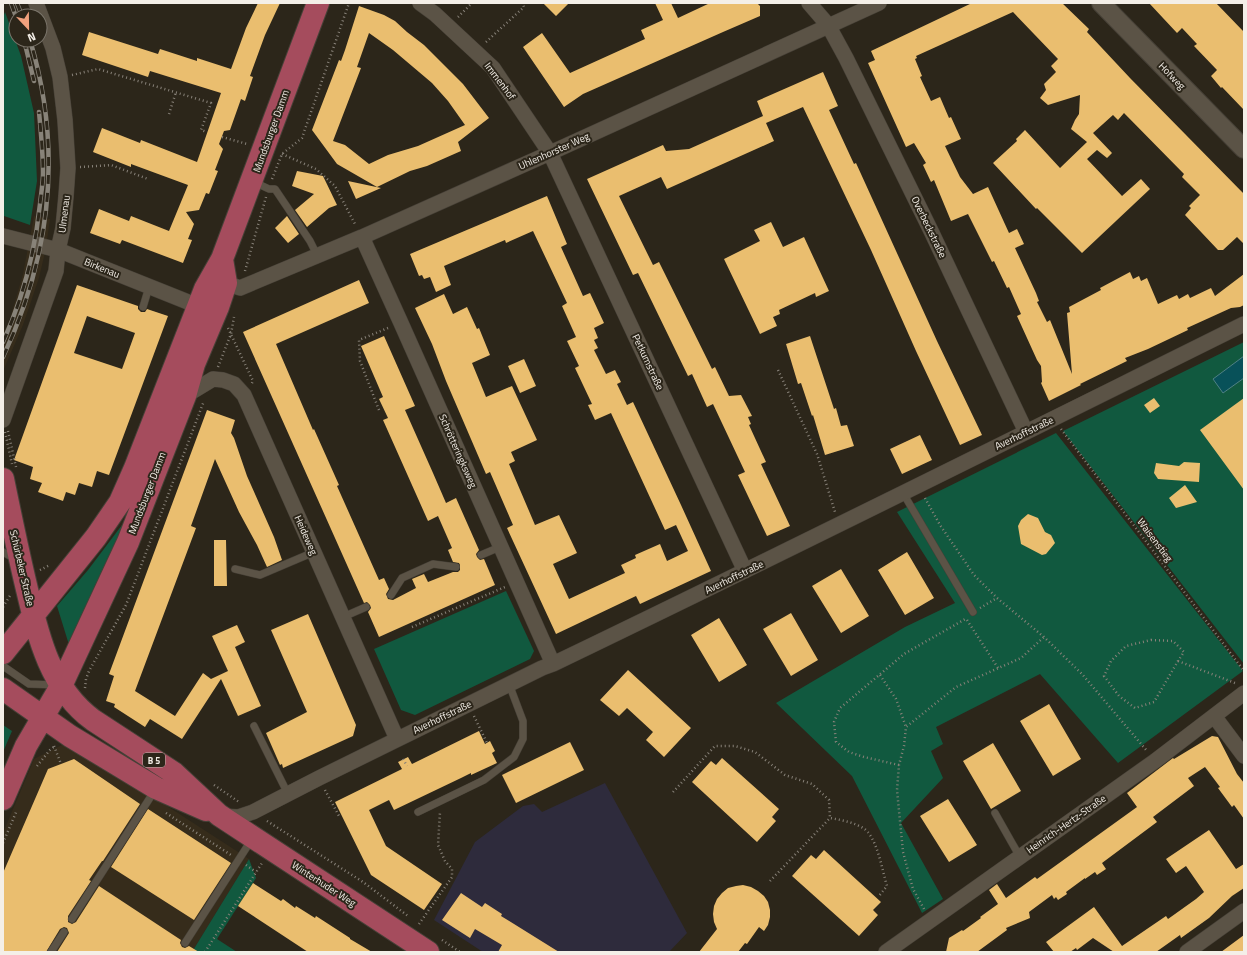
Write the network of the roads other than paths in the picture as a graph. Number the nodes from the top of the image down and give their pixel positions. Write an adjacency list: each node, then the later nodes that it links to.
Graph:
1 (36, 3): 13 (street, Ulmenau)
2 (318, 3): 10 (main road, Mundsburger Damm)
3 (420, 3): 9 (street, Immenhof)
4 (809, 3): 7 (street, Overbeckstraße)
5 (879, 3): 7 (street, Uhlenhorster Weg)
6 (1101, 3): 8 (street, Hofweg)
7 (828, 25): 9 (street, Uhlenhorster Weg); 23 (street, Overbeckstraße)
8 (1244, 149)
9 (550, 153): 12 (street, Uhlenhorster Weg); 32 (street, Petkumstraße)
10 (260, 185): 14 (lane); 15 (main road, Mundsburger Damm)
11 (3, 236): 13 (street, Birkenau)
12 (362, 237): 14 (street, Uhlenhorster Weg); 26 (street, Schrötteringksweg)
13 (58, 250): 17 (street, Birkenau); 22 (street, Ulmenau)
14 (317, 255): 16 (street, Uhlenhorster Weg)
15 (222, 259): 16 (main road, Mundsburger Damm); 18 (main road, Mundsburger Damm)
16 (233, 286): 18 (main road, Mundsburger Damm)
17 (149, 287): 18 (street, Birkenau); 19 (lane)
18 (208, 306): 21 (main road, Mundsburger Damm); 36 (main road, Mundsburger Damm)
19 (143, 307)
20 (1244, 324): 23 (street, Averhoffstraße)
21 (185, 396): 27 (street, Heideweg); 42 (main road, Mundsburger Damm)
22 (3, 420)
23 (1026, 432): 25 (street, Averhoffstraße)
24 (3, 479): 29 (main road, Schürbeker Straße)
25 (902, 493): 32 (street, Averhoffstraße); 35 (lane)
26 (500, 547): 28 (lane); 39 (street, Schrötteringksweg)
27 (314, 552): 31 (lane); 37 (street, Heideweg)
28 (481, 555)
29 (16, 564): 36 (main road, Schürbeker Straße)
30 (456, 567): 33 (lane)
31 (235, 569)
32 (746, 571): 39 (street, Averhoffstraße)
33 (392, 595)
34 (366, 607): 37 (lane)
35 (973, 612)
36 (33, 615): 38 (main road, Mundsburger Damm); 42 (main road, Schürbeker Straße)
37 (343, 617): 48 (street, Heideweg)
38 (3, 653)
39 (553, 664): 41 (street, Averhoffstraße)
40 (3, 666): 42 (lane)
41 (509, 684): 48 (street, Averhoffstraße); 53 (lane)
42 (53, 685): 46 (main road, Schürbeker Straße); 55 (main road, Winterhuder Weg / B 5)
43 (4, 687): 46 (main road, B 5)
44 (1240, 688): 45 (street, Heinrich-Hertz-Straße)
45 (1214, 716): 49 (street); 57 (street, Heinrich-Hertz-Straße)
46 (42, 717): 50 (main road, Winterhuder Weg / B 5); 52 (main road)
47 (254, 726): 51 (lane)
48 (397, 739): 51 (street, Averhoffstraße)
49 (1244, 756)
50 (156, 788): 55 (main road, Winterhuder Weg / B 5); 59 (lane)
51 (288, 794): 55 (street, Averhoffstraße)
52 (11, 804)
53 (418, 812)
54 (995, 813): 57 (lane)
55 (220, 815): 56 (main road, Winterhuder Weg / B 5)
56 (262, 843): 61 (lane); 62 (main road, Winterhuder Weg / B 5)
57 (1020, 857): 64 (street, Heinrich-Hertz-Straße)
58 (1244, 911): 65 (street)
59 (72, 919)
60 (64, 932): 63 (lane)
61 (185, 943)
62 (434, 946)
63 (51, 952)
64 (886, 952)
65 (1187, 952)

